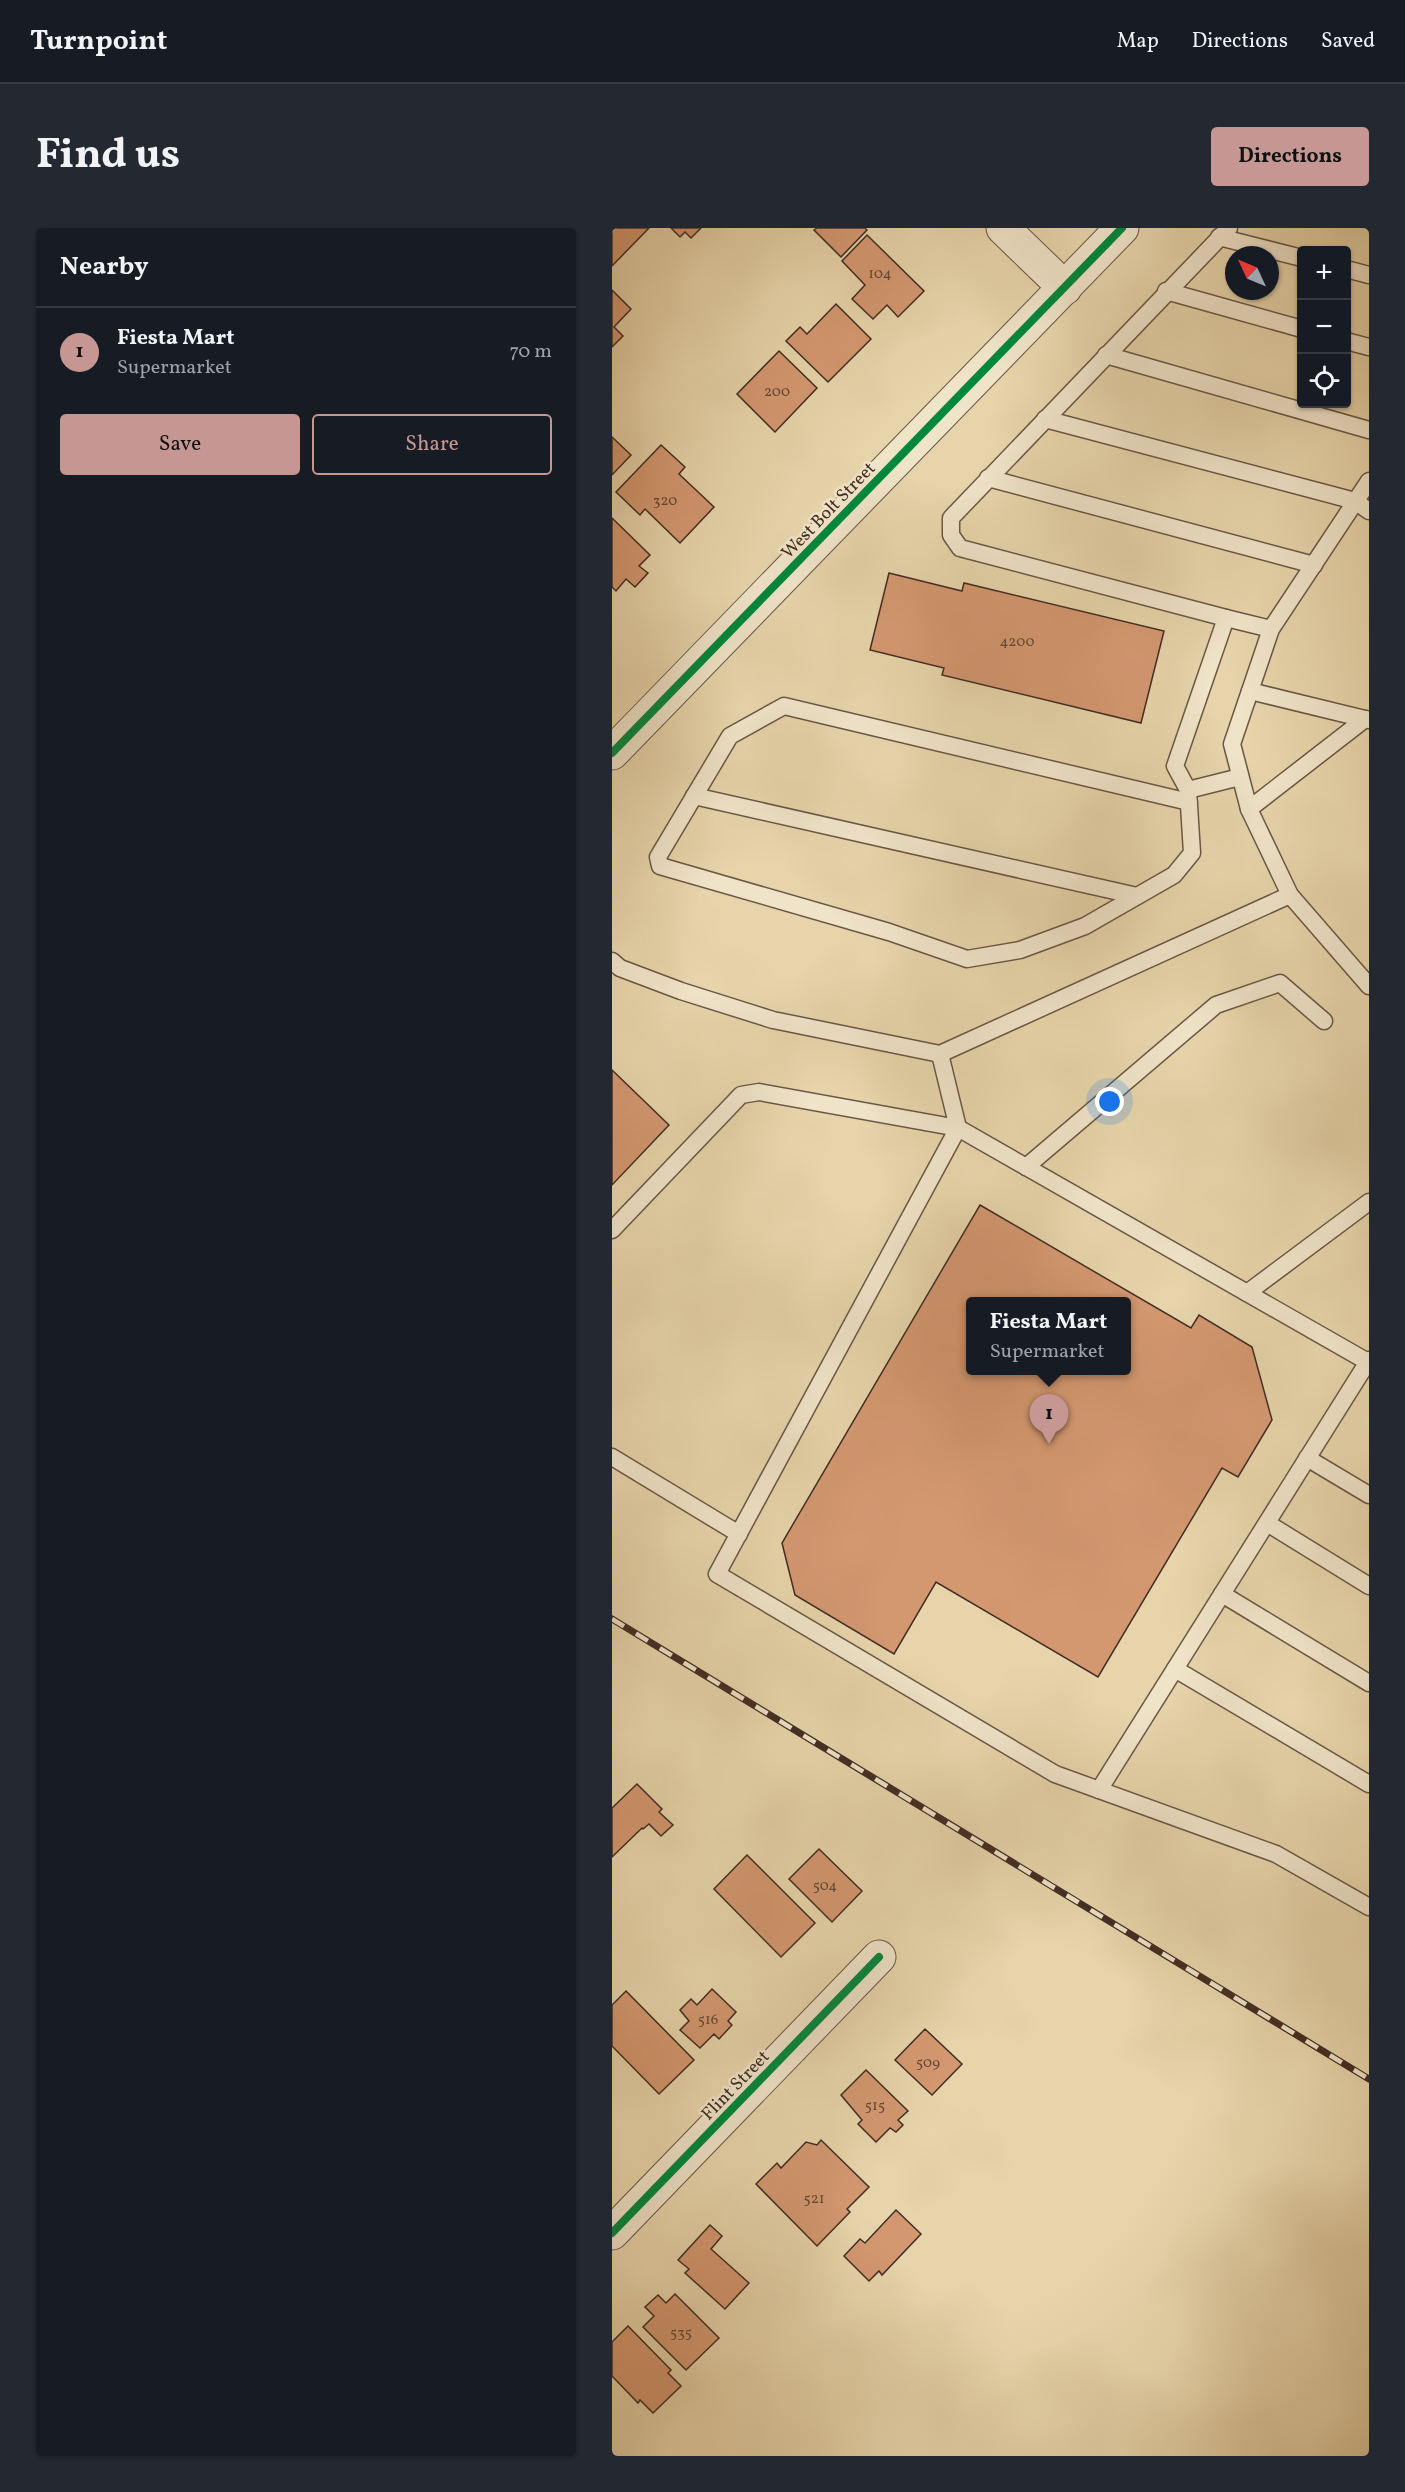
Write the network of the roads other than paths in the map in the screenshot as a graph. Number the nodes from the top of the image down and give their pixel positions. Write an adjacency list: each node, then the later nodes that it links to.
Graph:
1 (1004, 228): 7 (street)
2 (1122, 228): 7 (street, West Bolt Street)
3 (1224, 233): 4 (lane); 8 (lane)
4 (1297, 256)
5 (1351, 270): 6 (lane)
6 (1369, 275)
7 (1065, 288): 23 (street, West Bolt Street)
8 (1166, 291): 9 (lane); 12 (lane)
9 (1297, 327)
10 (1351, 342): 11 (lane)
11 (1369, 347)
12 (1106, 355): 13 (lane); 14 (lane)
13 (1045, 419): 15 (lane); 17 (lane)
14 (1369, 430)
15 (988, 478): 18 (lane); 19 (lane)
16 (1369, 481): 17 (lane)
17 (1362, 506): 18 (lane)
18 (1314, 565): 20 (lane)
19 (1226, 618): 20 (lane); 26 (lane)
20 (1271, 629): 21 (lane)
21 (1250, 691): 22 (lane); 24 (lane)
22 (1367, 719): 27 (lane)
23 (612, 753)
24 (1240, 777): 26 (lane); 27 (lane)
25 (694, 796): 26 (lane); 29 (lane); 29 (lane)
26 (1188, 796): 29 (lane)
27 (1249, 809): 28 (lane)
28 (1290, 895): 31 (lane); 33 (lane)
29 (1137, 896)
30 (612, 961): 33 (lane)
31 (1369, 986)
32 (1324, 1021): 35 (lane)
33 (940, 1054): 34 (lane)
34 (958, 1128): 35 (lane); 37 (lane); 46 (lane)
35 (1026, 1167): 38 (lane)
36 (1369, 1202): 38 (lane)
37 (612, 1230)
38 (1247, 1293): 39 (lane)
39 (1368, 1361): 40 (lane)
40 (1354, 1383): 41 (lane); 43 (lane)
41 (1369, 1392)
42 (612, 1457): 46 (lane)
43 (1306, 1458): 44 (lane); 45 (lane)
44 (1369, 1495)
45 (1267, 1523): 47 (lane); 48 (lane)
46 (739, 1533): 52 (lane)
47 (1369, 1586)
48 (1222, 1594): 49 (lane); 50 (lane)
49 (1175, 1669): 51 (lane); 52 (lane)
50 (1369, 1683)
51 (1369, 1784)
52 (1099, 1790): 53 (lane)
53 (1369, 1907)
54 (879, 1957): 55 (street, Flint Street)
55 (612, 2233)

